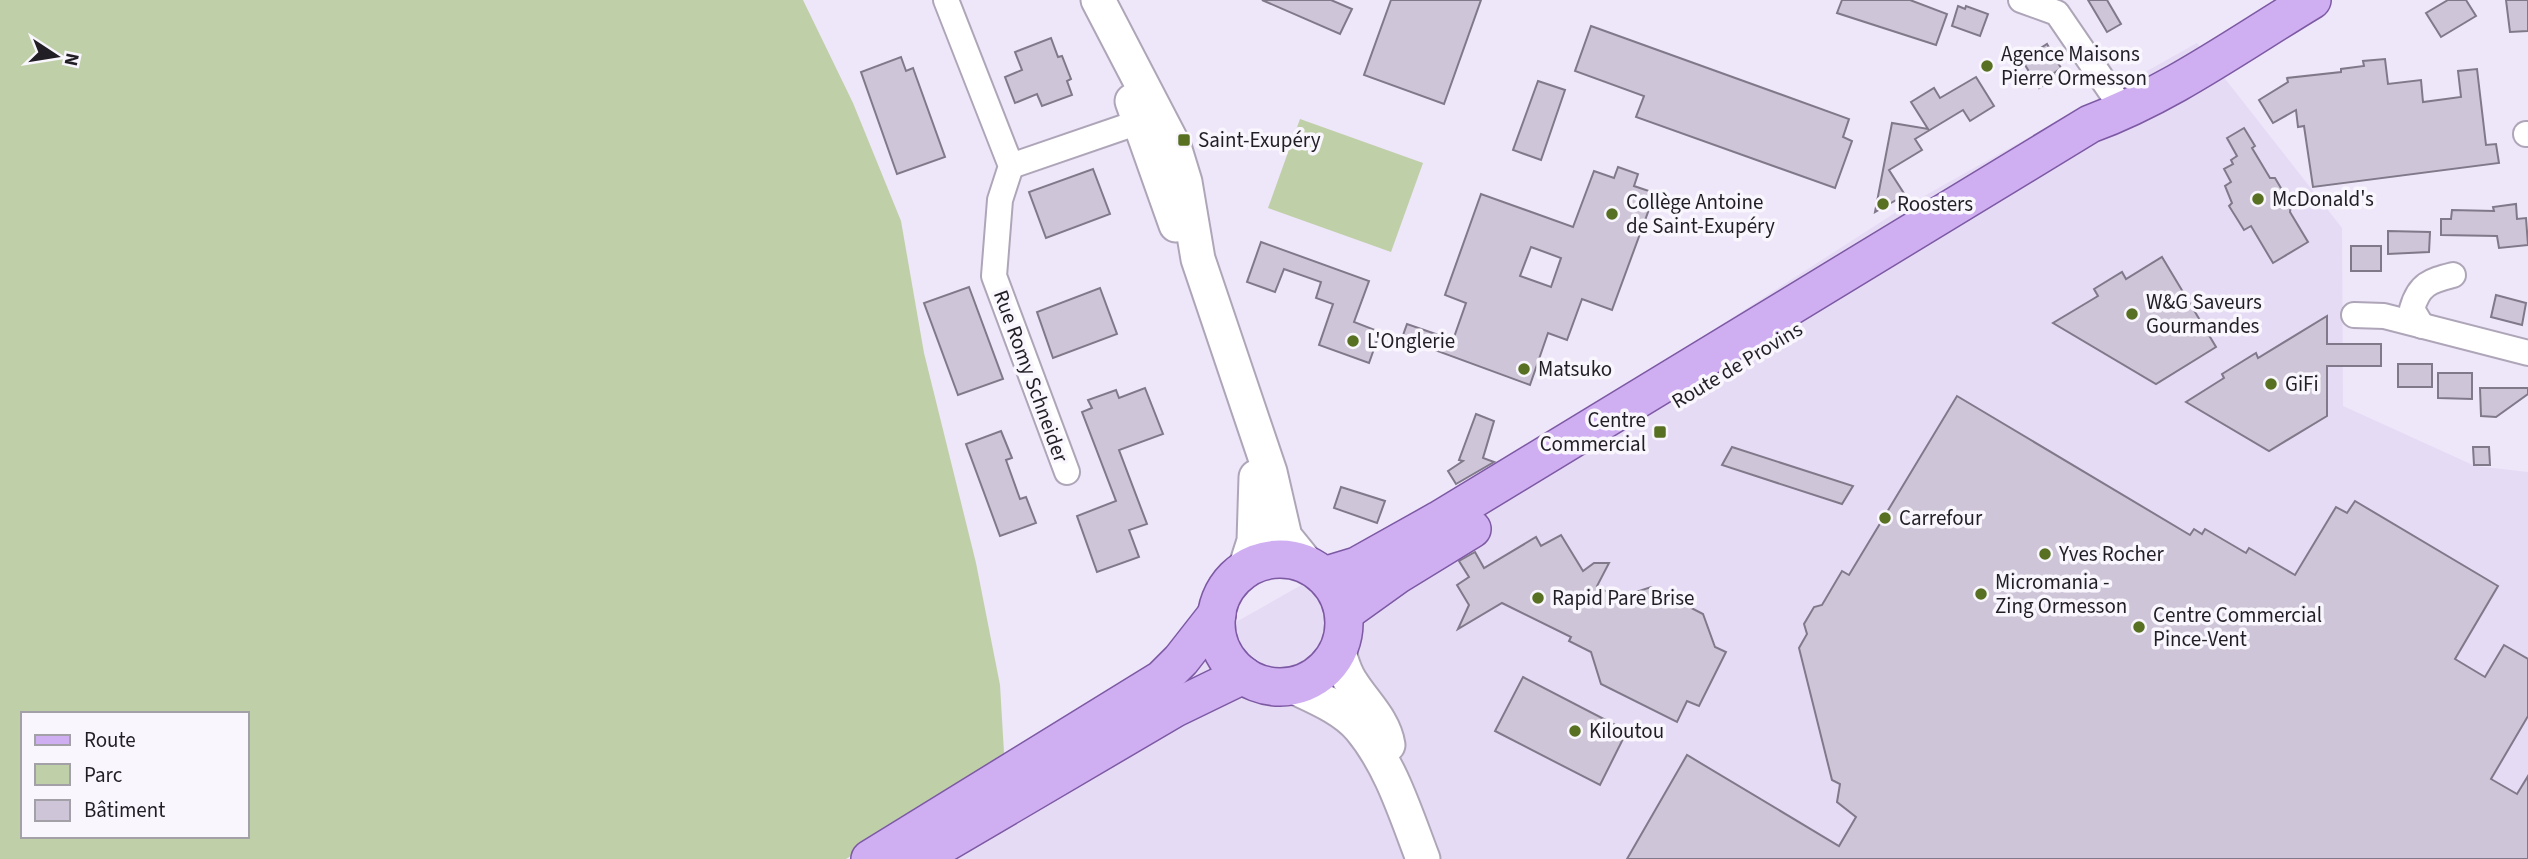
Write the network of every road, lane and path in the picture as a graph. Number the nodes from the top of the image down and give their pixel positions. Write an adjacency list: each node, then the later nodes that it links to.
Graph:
1 (946, 0): 8 (street)
2 (1098, 0): 5 (main road)
3 (2021, 0): 6 (street)
4 (2312, 0): 6 (main road, Route de Provins)
5 (1119, 45): 7 (main road); 9 (main road)
6 (2124, 111): 17 (main road, Route de Provins); 18 (main road, Route de Provins)
7 (1139, 122): 8 (street); 9 (main road)
8 (1010, 166): 15 (street, Rue Romy Schneider)
9 (1198, 259): 14 (main road)
10 (2454, 275): 12 (street)
11 (2354, 315): 12 (street)
12 (2423, 327): 13 (street)
13 (2528, 353)
14 (1252, 423): 16 (main road); 17 (main road)
15 (1067, 472)
16 (1245, 569): 17 (main road); 19 (main road)
17 (1315, 570): 18 (main road)
18 (1344, 613): 20 (main road)
19 (1217, 614): 21 (main road); 24 (main road)
20 (1338, 650): 22 (main road); 23 (main road)
21 (1243, 675): 22 (main road); 25 (main road)
22 (1292, 686): 23 (main road)
23 (1392, 779): 26 (main road)
24 (870, 859)
25 (918, 859)
26 (1423, 859)

